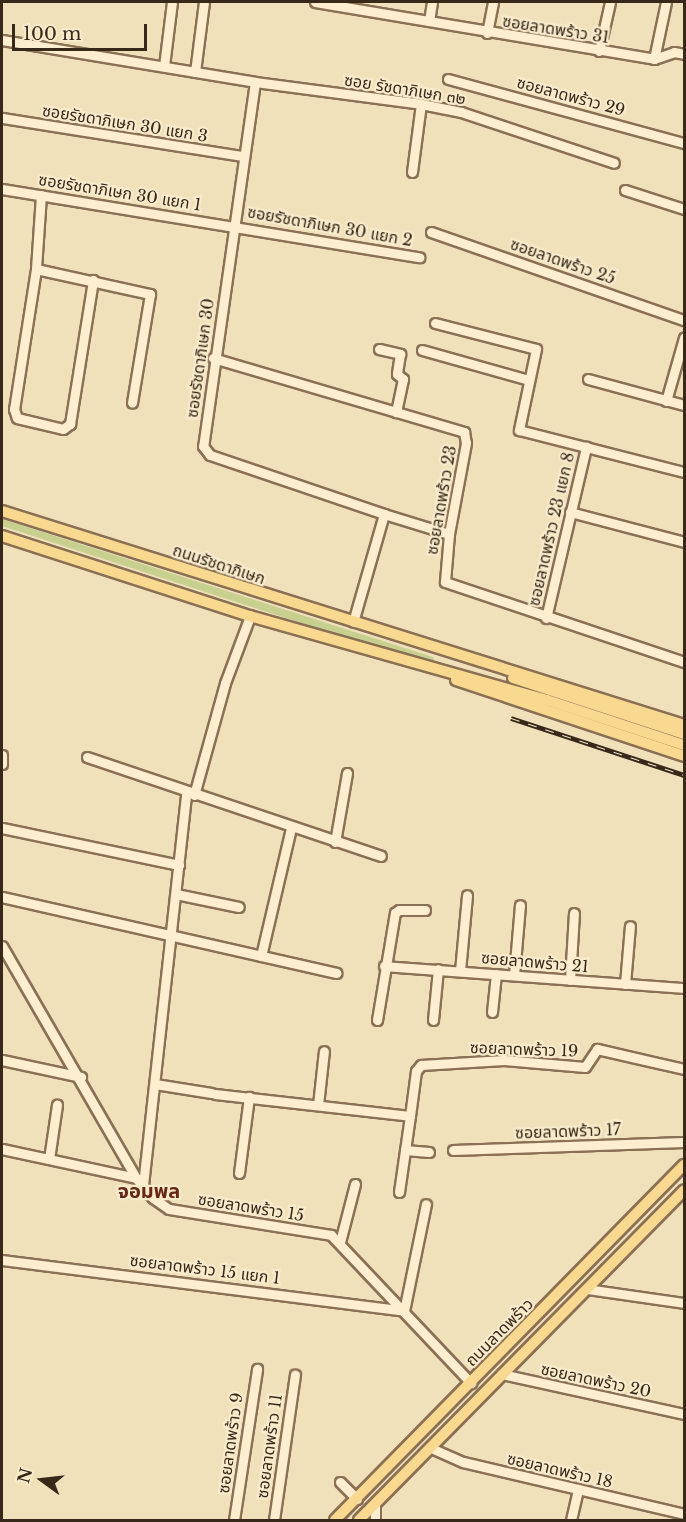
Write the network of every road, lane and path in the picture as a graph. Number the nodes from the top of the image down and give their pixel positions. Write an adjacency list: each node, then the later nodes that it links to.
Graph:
1 (172, 2): 15 (street)
2 (204, 2): 16 (street)
3 (315, 2): 8 (street, ซอยลาดพร้าว 31)
4 (432, 2): 9 (street)
5 (493, 2): 10 (street)
6 (610, 2): 12 (street)
7 (666, 2): 14 (street)
8 (371, 6): 9 (street, ซอยลาดพร้าว 31)
9 (429, 21): 10 (street, ซอยลาดพร้าว 31)
10 (487, 33): 12 (street, ซอยลาดพร้าว 31)
11 (2, 40): 15 (street, ซอย รัชดาภิเษก ๓๒)
12 (599, 51): 14 (street, ซอยลาดพร้าว 31)
13 (684, 54): 14 (street, ซอยลาดพร้าว 31)
14 (654, 59)
15 (164, 66): 16 (street, ซอย รัชดาภิเษก ๓๒)
16 (195, 72): 18 (street, ซอย รัชดาภิเษก ๓๒)
17 (448, 79): 21 (street, ซอยลาดพร้าว 29)
18 (255, 82): 19 (street, ซอย รัชดาภิเษก ๓๒); 22 (street, ซอยรัชดาภิเษก 30)
19 (421, 104): 23 (street, ซอย รัชดาภิเษก ๓๒); 24 (street)
20 (2, 118): 22 (street, ซอยรัชดาภิเษก 30 แยก 3)
21 (684, 143)
22 (243, 156): 29 (street, ซอยรัชดาภิเษก 30)
23 (614, 163)
24 (412, 172)
25 (2, 189): 27 (street, ซอยรัชดาภิเษก 30 แยก 1)
26 (625, 190): 28 (street)
27 (41, 195): 29 (street, ซอยรัชดาภิเษก 30 แยก 1); 32 (street)
28 (684, 209)
29 (235, 225): 31 (street, ซอยรัชดาภิเษก 30 แยก 2); 39 (street, ซอยรัชดาภิเษก 30)
30 (432, 232): 34 (street, ซอยลาดพร้าว 25)
31 (419, 257)
32 (36, 269): 33 (street); 33 (street)
33 (93, 280): 43 (street)
34 (684, 320)
35 (435, 323): 41 (street)
36 (684, 338): 42 (street)
37 (379, 349): 45 (street)
38 (422, 350): 41 (street)
39 (213, 358): 45 (street, ซอยลาดพร้าว 23); 50 (street, ซอยรัชดาภิเษก 30)
40 (588, 379): 42 (street)
41 (529, 380): 46 (street)
42 (666, 401): 44 (street)
43 (132, 403)
44 (684, 405)
45 (396, 412): 51 (street, ซอยลาดพร้าว 23)
46 (586, 447): 47 (street); 49 (street, ซอยลาดพร้าว 23 แยก 8)
47 (684, 472)
48 (2, 511): 56 (main road, ถนนรัชดาภิเษก)
49 (570, 512): 53 (street); 55 (street, ซอยลาดพร้าว 23 แยก 8)
50 (384, 514): 51 (street, ซอยรัชดาภิเษก 30); 56 (street)
51 (449, 534): 55 (street, ซอยลาดพร้าว 23)
52 (2, 536): 54 (main road, ถนนรัชดาภิเษก)
53 (684, 542)
54 (250, 616): 59 (main road, ถนนรัชดาภิเษก); 69 (street)
55 (546, 618): 58 (street, ซอยลาดพร้าว 23)
56 (353, 622): 57 (main road, ถนนรัชดาภิเษก)
57 (428, 647): 60 (main road, ถนนรัชดาภิเษก); 61 (main road, ถนนรัชดาภิเษก)
58 (684, 662)
59 (422, 667): 60 (main road, ถนนรัชดาภิเษก); 65 (main road, ถนนรัชดาภิเษก)
60 (549, 696): 62 (main road, ถนนรัชดาภิเษก); 63 (main road, ถนนรัชดาภิเษก)
61 (684, 725)
62 (684, 734)
63 (684, 745)
64 (2, 755): 67 (street)
65 (684, 756)
66 (87, 757): 69 (street)
67 (2, 764)
68 (347, 773): 72 (street)
69 (190, 794): 71 (street); 74 (street)
70 (2, 828): 74 (street)
71 (291, 828): 72 (street); 85 (street)
72 (335, 842): 73 (street)
73 (381, 856)
74 (179, 865): 75 (street)
75 (176, 894): 79 (street); 83 (street)
76 (467, 895): 88 (street)
77 (2, 897): 83 (street)
78 (520, 905): 91 (street)
79 (239, 907)
80 (425, 910): 86 (street)
81 (574, 913): 92 (street)
82 (630, 926): 93 (street)
83 (172, 936): 85 (street); 102 (street)
84 (2, 946): 101 (street, ซอยลาดพร้าว 15)
85 (261, 956): 89 (street)
86 (384, 966): 87 (street, ซอยลาดพร้าว 21); 96 (street)
87 (438, 969): 88 (street, ซอยลาดพร้าว 21); 97 (street)
88 (460, 971): 90 (street, ซอยลาดพร้าว 21)
89 (336, 973)
90 (496, 974): 91 (street, ซอยลาดพร้าว 21); 95 (street)
91 (514, 975): 92 (street, ซอยลาดพร้าว 21)
92 (570, 980): 93 (street, ซอยลาดพร้าว 21)
93 (625, 984): 94 (street, ซอยลาดพร้าว 21)
94 (684, 988)
95 (492, 1012)
96 (377, 1020)
97 (433, 1020)
98 (324, 1051): 105 (street)
99 (2, 1060): 101 (street)
100 (684, 1069): 106 (street, ซอยลาดพร้าว 19)
101 (81, 1077): 115 (street, ซอยลาดพร้าว 15)
102 (155, 1084): 103 (street); 115 (street)
103 (249, 1097): 105 (street); 114 (street)
104 (57, 1105): 112 (street)
105 (318, 1105): 106 (street)
106 (410, 1116): 109 (street)
107 (684, 1142): 110 (street, ซอยลาดพร้าว 17)
108 (2, 1149): 112 (street)
109 (405, 1150): 111 (street); 118 (street)
110 (453, 1150)
111 (429, 1152)
112 (49, 1159): 115 (street)
113 (684, 1165): 127 (main road, ถนนลาดพร้าว)
114 (239, 1173)
115 (140, 1182): 122 (street, ซอยลาดพร้าว 15)
116 (355, 1184): 122 (street)
117 (684, 1190): 119 (main road, ถนนลาดพร้าว)
118 (399, 1192)
119 (673, 1202): 120 (street); 124 (main road, ถนนลาดพร้าว)
120 (684, 1203)
121 (426, 1204): 126 (street)
122 (340, 1242): 126 (street, ซอยลาดพร้าว 15)
123 (2, 1260): 126 (street, ซอยลาดพร้าว 15 แยก 1)
124 (586, 1288): 125 (street); 129 (main road, ถนนลาดพร้าว)
125 (684, 1303)
126 (404, 1311): 131 (street, ซอยลาดพร้าว 15)
127 (491, 1362): 129 (main road); 131 (main road, ถนนลาดพร้าว)
128 (257, 1369): 140 (street, ซอยลาดพร้าว 9)
129 (502, 1374): 132 (main road, ถนนลาดพร้าว); 133 (street, ซอยลาดพร้าว 20)
130 (295, 1375): 141 (street, ซอยลาดพร้าว 11)
131 (471, 1383): 132 (main road); 137 (main road, ถนนลาดพร้าว)
132 (482, 1395): 134 (main road, ถนนลาดพร้าว)
133 (684, 1414)
134 (431, 1448): 136 (street, ซอยลาดพร้าว 18); 138 (main road, ถนนลาดพร้าว)
135 (340, 1482): 137 (street)
136 (578, 1489): 139 (street, ซอยลาดพร้าว 18); 145 (street)
137 (357, 1499): 142 (main road, ถนนลาดพร้าว)
138 (375, 1505): 143 (main road, ถนนลาดพร้าว); 144 (street)
139 (683, 1516)
140 (234, 1521)
141 (274, 1521)
142 (335, 1521)
143 (359, 1521)
144 (375, 1521)
145 (571, 1521)

